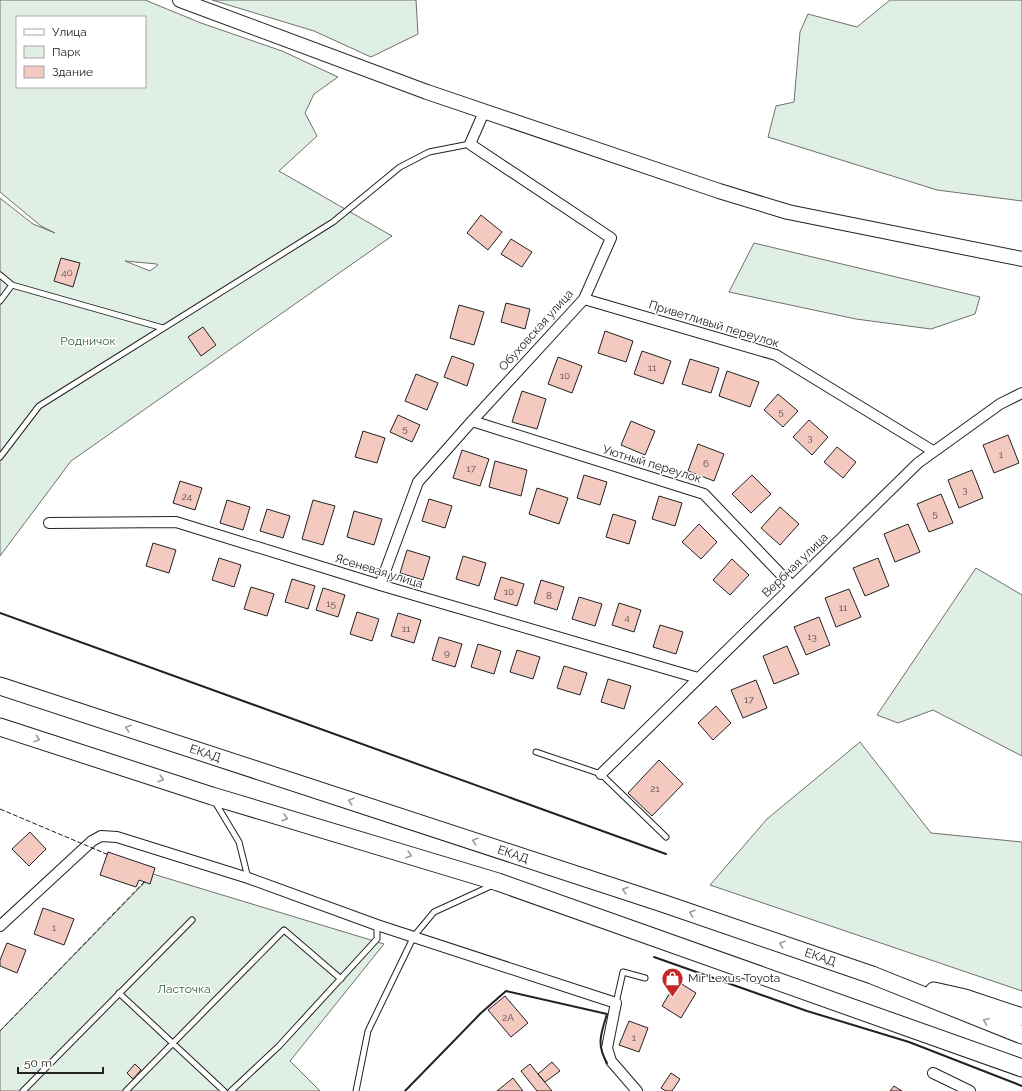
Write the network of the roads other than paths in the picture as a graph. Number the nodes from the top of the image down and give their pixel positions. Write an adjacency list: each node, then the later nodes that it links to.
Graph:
1 (180, 0): 2 (main road)
2 (484, 112): 3 (street); 4 (main road)
3 (470, 144): 7 (street, Обуховская улица); 9 (lane)
4 (1022, 259)
5 (0, 275): 6 (lane)
6 (12, 285): 8 (lane); 9 (lane)
7 (584, 299): 11 (street, Обуховская улица); 12 (street, Приветливый переулок)
8 (0, 301)
9 (163, 328): 13 (lane)
10 (1022, 393): 12 (street, Вербная улица)
11 (472, 421): 15 (street, Обуховская улица); 16 (street, Уютный переулок)
12 (933, 451): 16 (street, Вербная улица)
13 (0, 458)
14 (48, 523): 15 (street, Ясеневая улица)
15 (380, 585): 17 (street, Ясеневая улица)
16 (792, 586): 17 (street, Вербная улица)
17 (698, 678): 21 (street, Вербная улица)
18 (0, 686): 30 (highway, ЕКАД, one-way to 18)
19 (0, 727): 22 (highway, one-way to 22)
20 (536, 752): 21 (lane)
21 (602, 774): 23 (lane)
22 (212, 796): 24 (lane); 25 (highway, one-way to 25)
23 (666, 836)
24 (248, 878): 27 (street); 28 (street)
25 (498, 882): 29 (lane); 38 (highway)
26 (192, 920): 33 (lane)
27 (377, 925): 29 (street); 32 (lane)
28 (0, 926)
29 (414, 936): 34 (street); 44 (lane)
30 (872, 975): 35 (highway); 36 (highway, ЕКАД, one-way to 30)
31 (645, 978): 34 (lane)
32 (341, 979): 37 (lane); 43 (lane)
33 (119, 993): 37 (lane); 40 (lane)
34 (616, 1003): 45 (street)
35 (1022, 1017)
36 (1022, 1035)
37 (172, 1043): 41 (lane); 42 (lane)
38 (1022, 1068)
39 (933, 1073): 46 (street)
40 (23, 1091)
41 (126, 1091)
42 (224, 1091)
43 (231, 1091)
44 (356, 1091)
45 (637, 1091)
46 (970, 1091)

